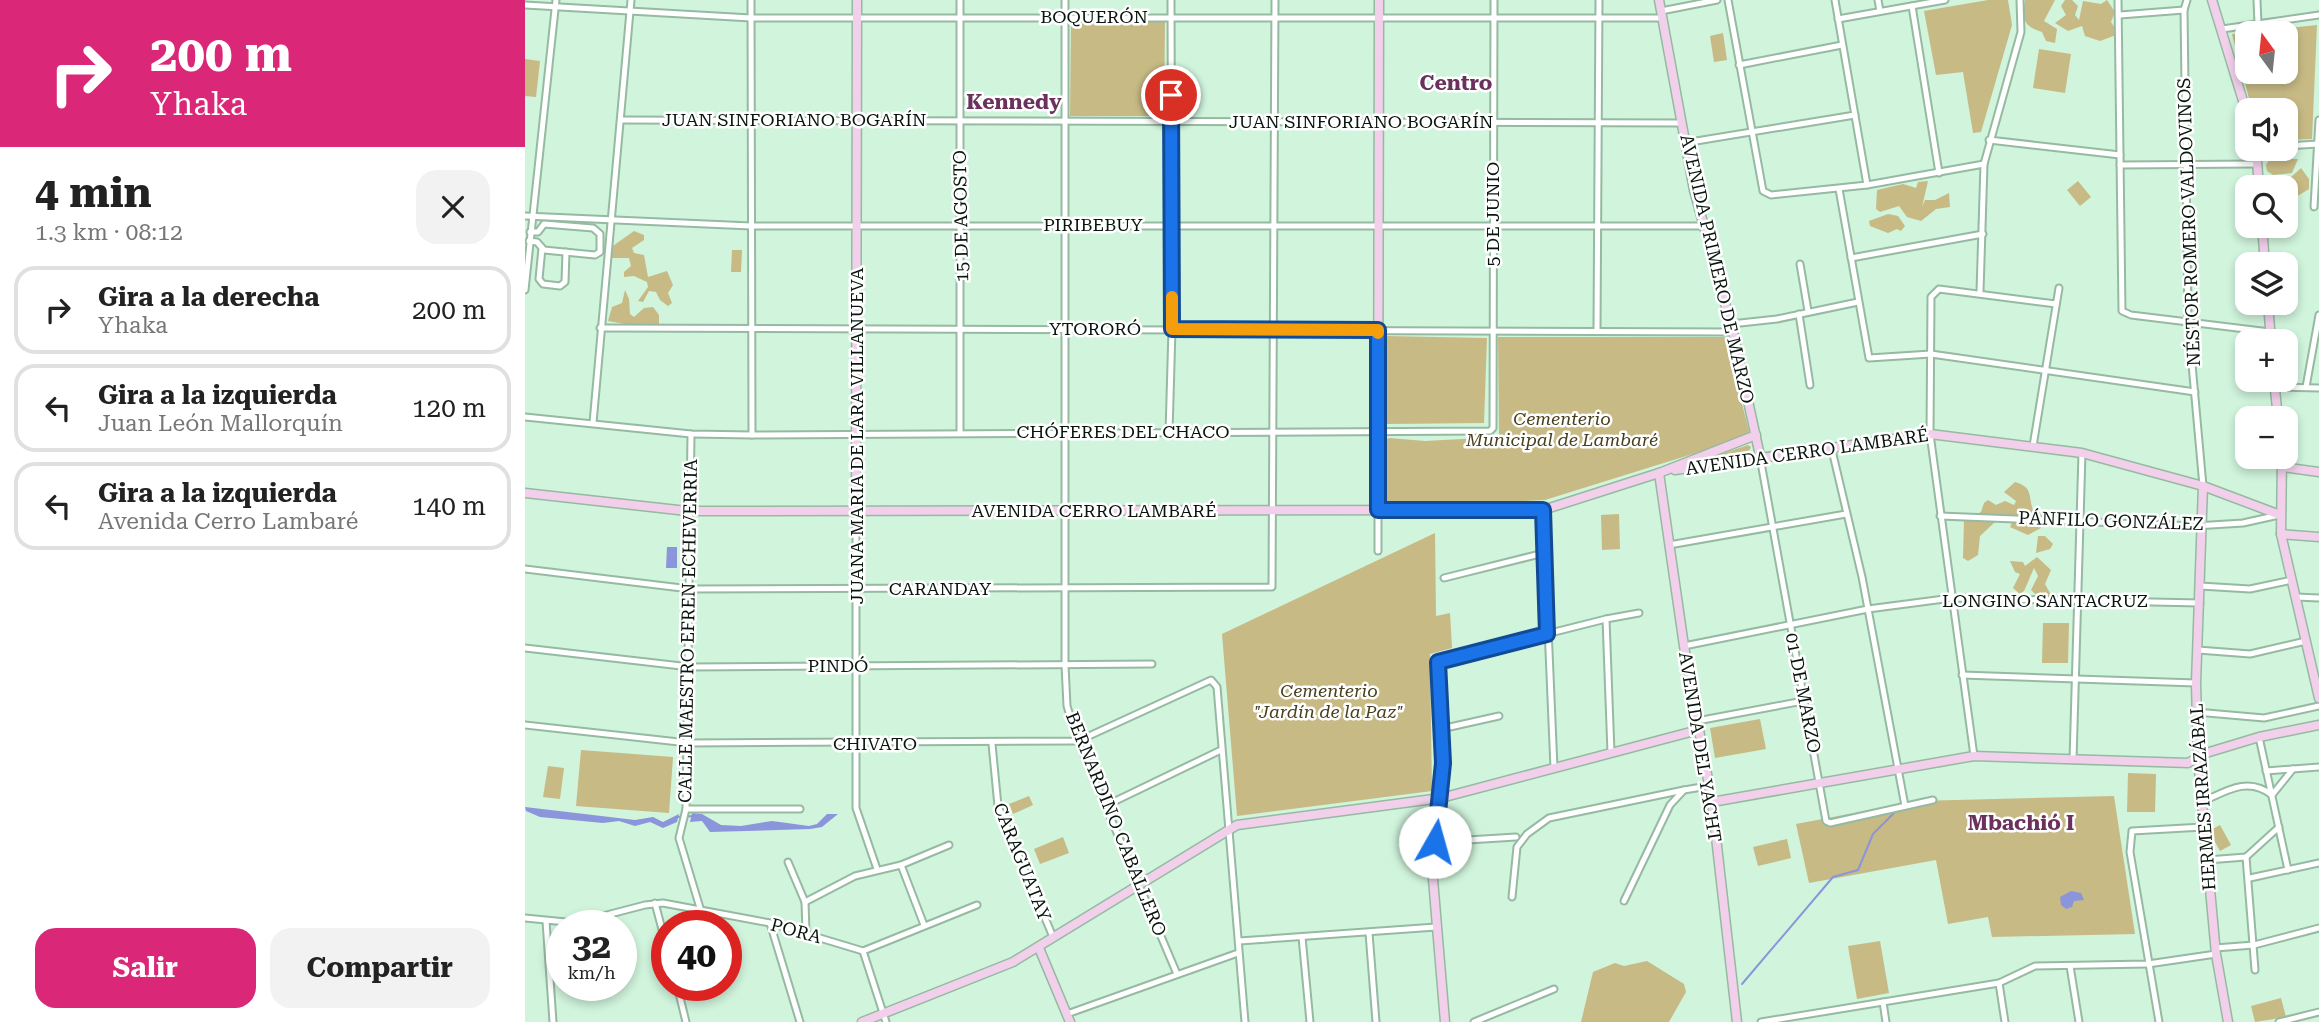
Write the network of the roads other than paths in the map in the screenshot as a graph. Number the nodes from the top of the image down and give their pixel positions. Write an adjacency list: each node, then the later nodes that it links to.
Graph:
1 (555, 0): 25 (street)
2 (631, 0): 28 (street)
3 (751, 0): 39 (street)
4 (857, 0): 32 (street, JUANA MARIA DE LARA VILLANUEVA)
5 (960, 0): 33 (street, 15 DE AGOSTO)
6 (1065, 0): 34 (street, BERNARDINO CABALLERO)
7 (1171, 0): 35 (street)
8 (1275, 0): 36 (street)
9 (1379, 0): 37 (street)
10 (1494, 0): 38 (street, 5 DE JUNIO)
11 (1599, 0): 40 (street)
12 (1659, 0): 29 (street, AVENIDA PRIMERO DE MARZO)
13 (1717, 0): 29 (street, BOQUERÓN)
14 (1728, 0): 47 (street)
15 (1835, 0): 41 (street)
16 (1878, 0): 27 (street)
17 (1945, 0): 24 (street)
18 (2020, 0): 63 (street)
19 (2118, 0): 30 (street)
20 (2187, 0): 26 (street, NÉSTOR ROMERO VALDOVINOS)
21 (2211, 0): 45 (street)
22 (2257, 0): 42 (street)
23 (525, 5): 25 (street, BOQUERÓN)
24 (1912, 6): 27 (street); 74 (street)
25 (554, 9): 28 (street, BOQUERÓN); 79 (street)
26 (2184, 10): 30 (street); 71 (street, NÉSTOR ROMERO VALDOVINOS)
27 (1880, 11): 41 (street)
28 (630, 13): 39 (street, BOQUERÓN); 50 (street)
29 (1662, 14): 40 (street, BOQUERÓN); 61 (street, AVENIDA PRIMERO DE MARZO)
30 (2120, 15): 68 (street)
31 (2319, 15): 43 (street)
32 (857, 16): 33 (street, BOQUERÓN); 39 (street, BOQUERÓN); 52 (street, JUANA MARIA DE LARA VILLANUEVA)
33 (960, 16): 34 (street, BOQUERÓN); 54 (street, 15 DE AGOSTO)
34 (1065, 17): 35 (street, BOQUERÓN); 55 (street, BERNARDINO CABALLERO)
35 (1171, 17): 36 (street, BOQUERÓN); 56 (street)
36 (1275, 17): 37 (street, BOQUERÓN); 57 (street)
37 (1379, 17): 38 (street, BOQUERÓN); 58 (street)
38 (1494, 17): 40 (street, BOQUERÓN); 59 (street, 5 DE JUNIO)
39 (751, 18): 51 (street)
40 (1599, 18): 60 (street)
41 (1838, 19): 46 (street)
42 (2258, 21)
43 (2278, 21)
44 (2235, 27): 45 (street)
45 (2223, 29): 48 (street)
46 (1842, 45): 47 (street); 49 (street)
47 (1739, 65): 62 (street)
48 (2242, 98)
49 (1855, 115): 62 (street); 76 (street)
50 (621, 120): 51 (street, JUAN SINFORIANO BOGARÍN); 80 (street)
51 (751, 120): 52 (street, JUAN SINFORIANO BOGARÍN); 87 (street)
52 (857, 120): 54 (street, JUAN SINFORIANO BOGARÍN); 88 (street, JUANA MARIA DE LARA VILLANUEVA)
53 (2319, 120): 65 (street)
54 (960, 121): 55 (street, JUAN SINFORIANO BOGARÍN); 89 (street, 15 DE AGOSTO)
55 (1065, 121): 56 (street, JUAN SINFORIANO BOGARÍN); 83 (street, BERNARDINO CABALLERO)
56 (1171, 121): 57 (street, JUAN SINFORIANO BOGARÍN); 84 (street)
57 (1273, 122): 58 (street, JUAN SINFORIANO BOGARÍN); 85 (street)
58 (1378, 122): 59 (street, JUAN SINFORIANO BOGARÍN); 86 (street)
59 (1493, 122): 60 (street, JUAN SINFORIANO BOGARÍN); 81 (street, 5 DE JUNIO)
60 (1598, 123): 61 (street, JUAN SINFORIANO BOGARÍN); 82 (street)
61 (1682, 123): 64 (street, AVENIDA PRIMERO DE MARZO)
62 (1752, 132): 64 (street); 77 (street)
63 (1989, 140): 68 (street); 70 (street)
64 (1685, 143): 90 (street, AVENIDA PRIMERO DE MARZO)
65 (2318, 144): 66 (street); 67 (street)
66 (2298, 145)
67 (2318, 154): 78 (street)
68 (2120, 155): 73 (street)
69 (2257, 161): 72 (street)
70 (1984, 164): 74 (street); 93 (street)
71 (2187, 164): 72 (street); 73 (street); 107 (street, NÉSTOR ROMERO VALDOVINOS)
72 (2257, 164): 75 (street)
73 (2120, 166): 107 (street)
74 (1939, 173): 76 (street)
75 (2258, 175)
76 (1867, 185): 77 (street)
77 (1839, 188): 97 (street)
78 (2314, 207)
79 (528, 216): 80 (street, PIRIBEBUY); 91 (street)
80 (611, 222): 87 (street, PIRIBEBUY); 108 (street)
81 (1493, 224): 82 (street, PIRIBEBUY); 86 (street, PIRIBEBUY); 117 (street, 5 DE JUNIO)
82 (1598, 224): 90 (street, PIRIBEBUY); 118 (street)
83 (1066, 225): 84 (street, PIRIBEBUY); 89 (street, PIRIBEBUY); 113 (street, BERNARDINO CABALLERO)
84 (1171, 225): 85 (street, PIRIBEBUY); 114 (street)
85 (1274, 225): 86 (street, PIRIBEBUY); 115 (street)
86 (1378, 225): 116 (street)
87 (751, 226): 88 (street, PIRIBEBUY); 109 (street)
88 (857, 226): 89 (street, PIRIBEBUY); 110 (street, JUANA MARIA DE LARA VILLANUEVA)
89 (961, 226): 112 (street, 15 DE AGOSTO)
90 (1704, 226): 111 (street, AVENIDA PRIMERO DE MARZO)
91 (530, 232): 92 (street); 94 (street)
92 (538, 232): 95 (street); 96 (street)
93 (1983, 234): 97 (street); 101 (street)
94 (529, 241): 95 (street); 100 (street)
95 (540, 246): 96 (street); 96 (street)
96 (566, 252)
97 (1851, 258): 102 (street)
98 (1800, 264): 104 (street)
99 (2059, 288): 103 (street)
100 (525, 290)
101 (1980, 292): 103 (street); 120 (street)
102 (1858, 302): 104 (street, YTORORÓ); 120 (street)
103 (2056, 304): 121 (street)
104 (1808, 311): 105 (street, YTORORÓ)
105 (1798, 314): 111 (street, YTORORÓ); 122 (street)
106 (2319, 315): 124 (street)
107 (2188, 320): 119 (street); 126 (street, NÉSTOR ROMERO VALDOVINOS)
108 (600, 328): 109 (street, YTORORÓ); 128 (street)
109 (751, 328): 110 (street, YTORORÓ); 137 (street)
110 (858, 328): 112 (street, YTORORÓ); 138 (street, JUANA MARIA DE LARA VILLANUEVA)
111 (1732, 328): 118 (street, YTORORÓ); 139 (street, AVENIDA PRIMERO DE MARZO)
112 (962, 329): 113 (street, YTORORÓ); 131 (street, 15 DE AGOSTO)
113 (1064, 329): 114 (street, YTORORÓ); 133 (street, BERNARDINO CABALLERO)
114 (1172, 329): 115 (street, YTORORÓ); 134 (street)
115 (1273, 330): 116 (street, YTORORÓ); 132 (street)
116 (1378, 330): 117 (street, YTORORÓ); 130 (street)
117 (1493, 330): 118 (street, YTORORÓ); 129 (street, 5 DE JUNIO)
118 (1597, 330)
119 (2235, 330)
120 (1931, 354): 121 (street); 136 (street)
121 (2045, 372): 126 (street); 141 (street)
122 (1810, 385)
123 (2298, 386): 124 (street)
124 (2306, 387): 125 (street)
125 (2319, 388)
126 (2195, 392): 148 (street, NÉSTOR ROMERO VALDOVINOS)
127 (525, 416): 128 (street, CHÓFERES DEL CHACO)
128 (593, 423): 135 (street, CHÓFERES DEL CHACO)
129 (1493, 428): 130 (street, CHÓFERES DEL CHACO)
130 (1378, 431): 132 (street, CHÓFERES DEL CHACO); 150 (street)
131 (960, 432): 133 (street, CHÓFERES DEL CHACO); 138 (street, CHÓFERES DEL CHACO)
132 (1272, 432): 134 (street, CHÓFERES DEL CHACO); 155 (street)
133 (1064, 433): 134 (street, CHÓFERES DEL CHACO); 154 (street, BERNARDINO CABALLERO)
134 (1169, 433)
135 (691, 434): 137 (street, CHÓFERES DEL CHACO); 152 (street, CALLE MAESTRO EFREN ECHEVERRIA)
136 (1930, 434): 140 (street, AVENIDA CERRO LAMBARÉ); 141 (street, AVENIDA CERRO LAMBARÉ); 158 (street)
137 (752, 435): 138 (street, CHÓFERES DEL CHACO)
138 (855, 435): 153 (street, JUANA MARIA DE LARA VILLANUEVA)
139 (1756, 435): 143 (street, AVENIDA PRIMERO DE MARZO); 147 (street, AVENIDA CERRO LAMBARÉ)
140 (1831, 446): 143 (street, AVENIDA CERRO LAMBARÉ); 156 (street)
141 (2033, 446): 142 (street, AVENIDA CERRO LAMBARÉ)
142 (2081, 453): 148 (street, AVENIDA CERRO LAMBARÉ); 159 (street)
143 (1760, 456): 147 (street, AVENIDA CERRO LAMBARÉ); 161 (street, 01 DE MARZO)
144 (2283, 469): 157 (street)
145 (2297, 469): 146 (street)
146 (2319, 472)
147 (1659, 473): 151 (street, AVENIDA CERRO LAMBARÉ); 164 (street, AVENIDA DEL YACHT)
148 (2203, 486): 157 (street, AVENIDA CERRO LAMBARÉ); 160 (street, HERMES IRRAZÁBAL)
149 (525, 493): 152 (street, AVENIDA CERRO LAMBARÉ)
150 (1378, 510): 151 (street, AVENIDA CERRO LAMBARÉ); 155 (street, AVENIDA CERRO LAMBARÉ); 165 (street)
151 (1543, 510): 166 (street)
152 (687, 511): 153 (street, AVENIDA CERRO LAMBARÉ); 171 (street, CALLE MAESTRO EFREN ECHEVERRIA)
153 (856, 511): 154 (street, AVENIDA CERRO LAMBARÉ); 172 (street, JUANA MARIA DE LARA VILLANUEVA)
154 (1063, 511): 155 (street, AVENIDA CERRO LAMBARÉ); 173 (street, BERNARDINO CABALLERO)
155 (1272, 511): 173 (street, CARANDAY)
156 (1846, 514): 161 (street); 179 (street)
157 (2280, 515): 160 (street, PÁNFILO GONZÁLEZ); 162 (street)
158 (1940, 516): 159 (street, PÁNFILO GONZÁLEZ); 175 (street)
159 (2080, 520): 160 (street, PÁNFILO GONZÁLEZ); 177 (street)
160 (2203, 525): 170 (street, HERMES IRRAZÁBAL)
161 (1772, 526): 164 (street); 182 (street, 01 DE MARZO)
162 (2281, 534): 163 (street); 169 (street)
163 (2319, 537)
164 (1669, 545): 185 (street, AVENIDA DEL YACHT)
165 (1378, 551)
166 (1543, 553): 168 (street); 183 (street)
167 (525, 569): 171 (street, CARANDAY)
168 (1444, 578)
169 (2292, 580): 170 (street); 174 (street)
170 (2200, 586): 178 (street, HERMES IRRAZÁBAL)
171 (690, 589): 172 (street, CARANDAY); 191 (street, CALLE MAESTRO EFREN ECHEVERRIA)
172 (857, 589): 173 (street, CARANDAY); 190 (street, JUANA MARIA DE LARA VILLANUEVA)
173 (1065, 589): 189 (street, BERNARDINO CABALLERO)
174 (2296, 597): 176 (street); 184 (street)
175 (1952, 598): 177 (street, LONGINO SANTACRUZ); 179 (street, LONGINO SANTACRUZ); 192 (street)
176 (2319, 598)
177 (2077, 600): 178 (street, LONGINO SANTACRUZ); 194 (street)
178 (2200, 603): 187 (street, HERMES IRRAZÁBAL)
179 (1868, 609): 182 (street, LONGINO SANTACRUZ); 217 (street)
180 (1639, 613): 181 (street)
181 (1605, 619): 183 (street); 211 (street)
182 (1790, 626): 185 (street, LONGINO SANTACRUZ); 197 (street, 01 DE MARZO)
183 (1547, 634): 204 (street); 216 (street)
184 (2306, 640): 187 (street); 193 (street)
185 (1684, 646): 202 (street, AVENIDA DEL YACHT)
186 (525, 648): 191 (street, PINDÓ)
187 (2197, 650): 195 (street, HERMES IRRAZÁBAL)
188 (1152, 664): 189 (street, PINDÓ)
189 (1065, 665): 190 (street, PINDÓ); 206 (street, BERNARDINO CABALLERO)
190 (856, 666): 191 (street, PINDÓ); 208 (street, JUANA MARIA DE LARA VILLANUEVA)
191 (690, 667): 207 (street, CALLE MAESTRO EFREN ECHEVERRIA)
192 (1962, 675): 194 (street); 212 (street)
193 (2317, 677): 196 (street)
194 (2076, 680): 195 (street); 213 (street)
195 (2196, 683): 199 (street, HERMES IRRAZÁBAL)
196 (2319, 698)
197 (1803, 701): 202 (street); 220 (street, 01 DE MARZO)
198 (2319, 706): 199 (street)
199 (2196, 712): 214 (street, HERMES IRRAZÁBAL)
200 (1499, 716): 204 (street)
201 (525, 725): 207 (street, CHIVATO)
202 (1698, 725): 211 (street); 221 (street, AVENIDA DEL YACHT)
203 (2319, 725): 205 (street)
204 (1441, 729): 224 (street)
205 (2259, 737): 214 (street); 219 (street)
206 (1078, 741): 209 (street, CHIVATO); 210 (street, CHIVATO); 228 (street, BERNARDINO CABALLERO)
207 (688, 743): 208 (street, CHIVATO); 231 (street, CALLE MAESTRO EFREN ECHEVERRIA)
208 (856, 744): 209 (street, CHIVATO); 243 (street, JUANA MARIA DE LARA VILLANUEVA)
209 (992, 744): 263 (street, CARAGUATAY)
210 (1221, 750): 228 (street); 234 (street)
211 (1611, 753): 216 (street)
212 (1974, 756): 213 (street); 217 (street)
213 (2073, 760): 214 (street)
214 (2197, 760): 227 (street, HERMES IRRAZÁBAL)
215 (2319, 767): 218 (street)
216 (1554, 768): 224 (street)
217 (1896, 768): 220 (street); 229 (street)
218 (2293, 769): 219 (street); 223 (street)
219 (2266, 771): 223 (street)
220 (1820, 781): 226 (street); 229 (street, 01 DE MARZO)
221 (1707, 786): 222 (street); 226 (street, AVENIDA DEL YACHT)
222 (1684, 790): 247 (street); 248 (street)
223 (2272, 794): 227 (street); 233 (street)
224 (1441, 798): 234 (street); 236 (street)
225 (1933, 800): 229 (street, 01 DE MARZO)
226 (1712, 802): 292 (street, AVENIDA DEL YACHT)
227 (2202, 802): 232 (street, HERMES IRRAZÁBAL)
228 (1107, 806): 246 (street, BERNARDINO CABALLERO)
229 (1905, 806)
230 (800, 809): 231 (street)
231 (686, 811): 252 (street, CALLE MAESTRO EFREN ECHEVERRIA)
232 (2203, 827): 239 (street, HERMES IRRAZÁBAL); 271 (street)
233 (2279, 827): 238 (street); 244 (street)
234 (1229, 829): 246 (street); 265 (street)
235 (1516, 837): 236 (street)
236 (1435, 842): 259 (street)
237 (949, 845): 242 (street)
238 (2246, 857): 239 (street); 245 (street)
239 (2207, 860): 269 (street, HERMES IRRAZÁBAL)
240 (788, 862): 249 (street)
241 (2319, 863): 244 (street)
242 (901, 865): 243 (street); 258 (street)
243 (877, 869): 249 (street)
244 (2288, 870): 245 (street)
245 (2250, 878): 266 (street)
246 (1140, 883): 263 (street); 274 (street, BERNARDINO CABALLERO)
247 (1513, 897)
248 (1624, 901)
249 (804, 902): 261 (street)
250 (655, 903): 252 (street, PORA); 253 (street, PORA); 254 (street)
251 (977, 905): 258 (street)
252 (700, 908): 257 (street, PORA)
253 (627, 910)
254 (657, 910)
255 (525, 918): 256 (street, PORA)
256 (546, 921)
257 (770, 923): 261 (street, PORA); 285 (street)
258 (924, 925): 268 (street)
259 (1436, 928): 262 (street); 290 (street)
260 (2319, 928): 266 (street)
261 (806, 932): 268 (street, PORA)
262 (1369, 933): 264 (street); 289 (street)
263 (1053, 937): 267 (street)
264 (1302, 937): 265 (street); 288 (street)
265 (1239, 941): 270 (street)
266 (2254, 945): 269 (street); 273 (street)
267 (1039, 948): 281 (street, CARAGUATAY); 282 (street)
268 (863, 951): 282 (street)
269 (2215, 951): 271 (street); 298 (street, HERMES IRRAZÁBAL)
270 (1238, 953): 274 (street); 287 (street)
271 (2148, 964): 272 (street); 297 (street)
272 (2070, 966): 275 (street); 296 (street)
273 (2255, 970)
274 (1177, 974): 281 (street)
275 (1999, 983): 279 (street); 295 (street)
276 (1554, 989): 291 (street)
277 (552, 1001): 283 (street)
278 (681, 1001): 284 (street)
279 (1883, 1002): 293 (street); 294 (street)
280 (2319, 1012): 299 (street)
281 (1068, 1018)
282 (885, 1019): 286 (street)
283 (553, 1022)
284 (686, 1022)
285 (800, 1022)
286 (862, 1022)
287 (1245, 1022)
288 (1310, 1022)
289 (1376, 1022)
290 (1445, 1022)
291 (1474, 1022)
292 (1737, 1022)
293 (1761, 1022)
294 (1886, 1022)
295 (2005, 1022)
296 (2079, 1022)
297 (2159, 1022)
298 (2228, 1022)
299 (2279, 1022)

